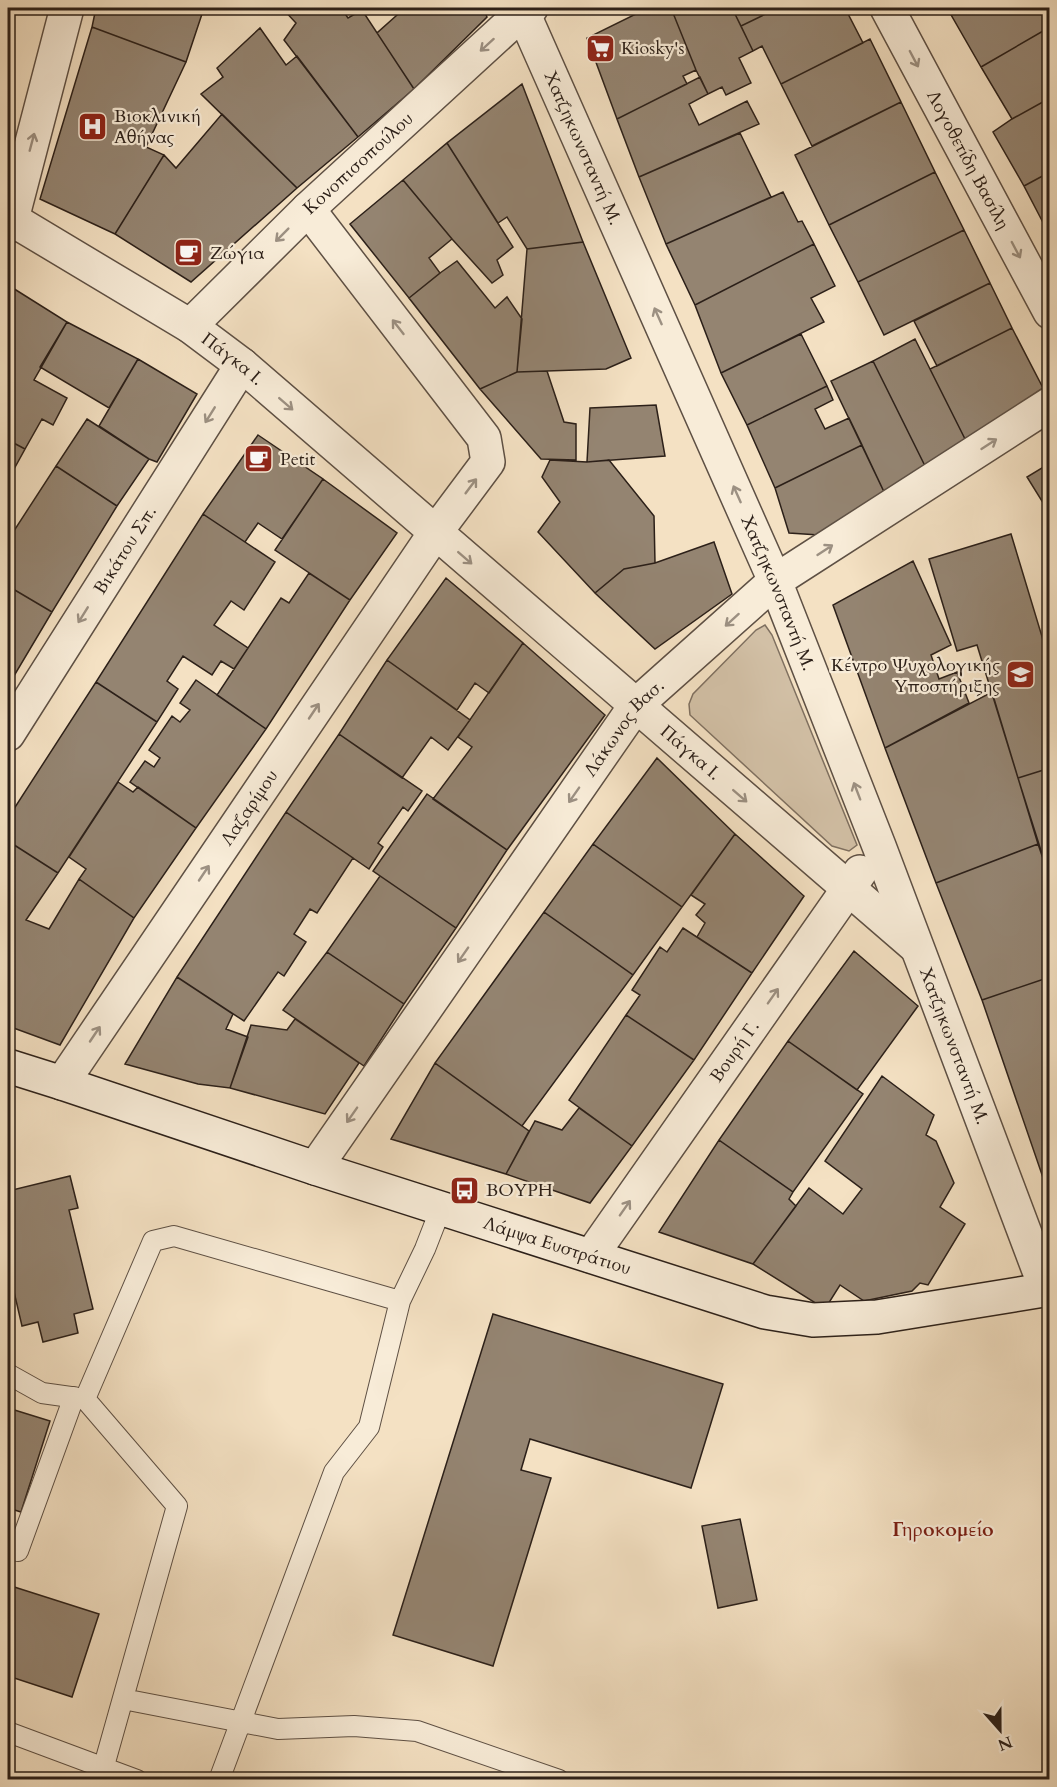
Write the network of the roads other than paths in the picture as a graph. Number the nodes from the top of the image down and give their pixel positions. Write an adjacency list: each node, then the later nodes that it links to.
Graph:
1 (67, 8): 5 (street, one-way to 1)
2 (887, 8): 6 (street, Λογοθετίδη Βασίλη, one-way to 6)
3 (525, 9): 4 (street, Κονοπισοπούλου, one-way to 4); 11 (street, Χατζηκωνσταντή Μ., one-way to 3)
4 (308, 209): 7 (street, Κονοπισοπούλου, one-way to 7); 10 (street, one-way to 4)
5 (9, 221): 7 (street, Πάγκα Ι.)
6 (1050, 312)
7 (190, 326): 8 (street, Πάγκα Ι.)
8 (242, 365): 10 (street, Πάγκα Ι., one-way to 10); 13 (street, Βικάτου Σπ., one-way to 13)
9 (1050, 404): 11 (street, Λάκωνος Βασ., one-way to 9)
10 (435, 532): 12 (street, Πάγκα Ι., one-way to 12); 18 (street, Λαζαρίμου, one-way to 10)
11 (776, 581): 12 (street, Λάκωνος Βασ., one-way to 12); 14 (street, Χατζηκωνσταντή Μ., one-way to 11)
12 (636, 705): 15 (street, Πάγκα Ι., one-way to 15); 19 (street, Λάκωνος Βασ., one-way to 19)
13 (8, 734)
14 (879, 846): 15 (street, Βουρή Γ.); 16 (street, Χατζηκωνσταντή Μ.)
15 (849, 889): 16 (street, Πάγκα Ι.); 21 (street, Βουρή Γ., one-way to 15)
16 (917, 948): 22 (street, Χατζηκωνσταντή Μ.)
17 (8, 1066): 18 (street, Λάμψα Ευστράτιου)
18 (62, 1083): 19 (street, Λάμψα Ευστράτιου)
19 (315, 1168): 20 (street, Λάμψα Ευστράτιου)
20 (441, 1208): 21 (street, Λάμψα Ευστράτιου); 23 (lane)
21 (591, 1256): 22 (street, Λάμψα Ευστράτιου)
22 (1048, 1289)
23 (400, 1301): 25 (lane); 28 (lane)
24 (8, 1374): 25 (lane)
25 (79, 1398): 26 (lane); 27 (lane)
26 (18, 1551)
27 (123, 1699): 28 (lane); 30 (lane)
28 (241, 1722): 32 (lane); 33 (lane)
29 (8, 1732): 30 (lane)
30 (102, 1773): 31 (lane)
31 (137, 1779)
32 (219, 1779)
33 (559, 1779)

